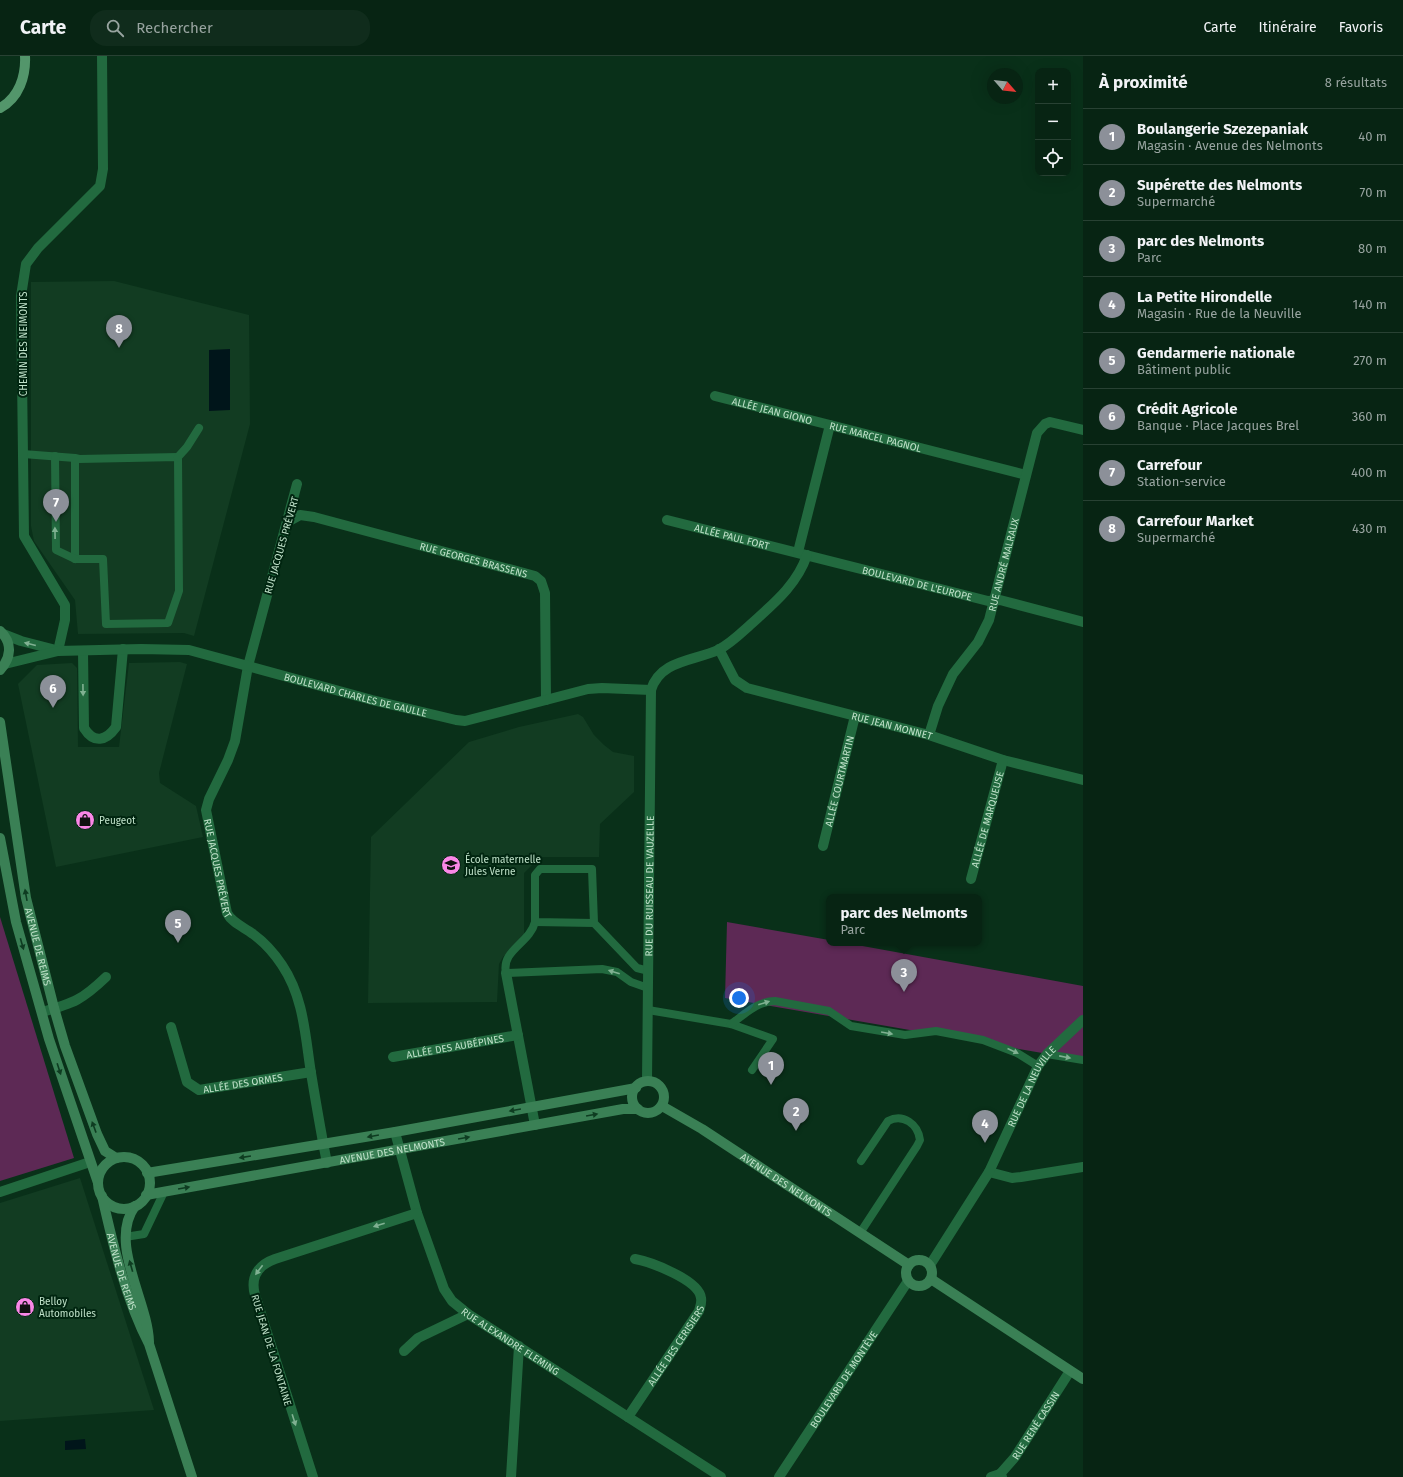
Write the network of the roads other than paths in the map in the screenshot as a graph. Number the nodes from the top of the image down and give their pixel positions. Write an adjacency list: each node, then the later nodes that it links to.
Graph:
1 (25, 56): 3 (main road)
2 (102, 56): 8 (street, CHEMIN DES NEIMONTS)
3 (1, 109)
4 (715, 396): 5 (street, ALLÉE JEAN GIONO)
5 (830, 425): 12 (street, RUE MARCEL PAGNOL); 16 (street, RUE MARCEL PAGNOL)
6 (199, 428): 10 (lane)
7 (1083, 430): 12 (street, RUE ANDRÉ MALRAUX)
8 (23, 454): 9 (lane); 23 (street, CHEMIN DES NEIMONTS)
9 (54, 456): 11 (lane); 17 (lane, one-way to 9)
10 (178, 457): 11 (lane); 17 (lane)
11 (75, 458): 17 (lane)
12 (1026, 475): 18 (street, RUE ANDRÉ MALRAUX)
13 (297, 484): 14 (street, RUE JACQUES PRÉVERT)
14 (289, 520): 25 (street, RUE JACQUES PRÉVERT); 28 (street, RUE GEORGES BRASSENS)
15 (667, 520): 16 (street, ALLÉE PAUL FORT)
16 (803, 553): 18 (street, BOULEVARD DE L'EUROPE); 22 (street)
17 (75, 559)
18 (994, 601): 19 (street, BOULEVARD DE L'EUROPE); 31 (street, RUE ANDRÉ MALRAUX)
19 (1083, 622)
20 (2, 633): 23 (street, BOULEVARD CHARLES DE GAULLE, one-way to 20); 26 (street)
21 (123, 649): 24 (street, BOULEVARD CHARLES DE GAULLE); 24 (street, one-way to 21); 25 (street, BOULEVARD CHARLES DE GAULLE)
22 (719, 649): 27 (street); 29 (street, RUE JEAN MONNET)
23 (58, 651): 24 (street, BOULEVARD CHARLES DE GAULLE); 26 (street, BOULEVARD CHARLES DE GAULLE)
24 (83, 651)
25 (248, 666): 28 (street, BOULEVARD CHARLES DE GAULLE); 55 (street, RUE JACQUES PRÉVERT)
26 (3, 667)
27 (651, 690): 28 (street, BOULEVARD CHARLES DE GAULLE); 39 (street, RUE DU RUISSEAU DE VAUZELLE)
28 (546, 700)
29 (855, 716): 31 (street, RUE JEAN MONNET); 35 (street, ALLÉE COURTMARTIN)
30 (0, 722): 43 (street, AVENUE DE REIMS, one-way to 30)
31 (929, 735): 32 (street, RUE JEAN MONNET)
32 (1003, 760): 33 (street, RUE JEAN MONNET); 36 (street, ALLÉE DE MARQUEUSE)
33 (1083, 780)
34 (0, 838): 45 (street, AVENUE DE REIMS, one-way to 45)
35 (822, 846)
36 (971, 879)
37 (535, 922): 38 (lane); 38 (lane); 40 (lane)
38 (594, 923): 39 (lane)
39 (649, 971): 42 (street, RUE DU RUISSEAU DE VAUZELLE)
40 (506, 973): 42 (lane, one-way to 40); 49 (street, ALLÉE DES AUBÉPINES)
41 (106, 977): 43 (street)
42 (648, 988): 44 (street, RUE DU RUISSEAU DE VAUZELLE)
43 (54, 1008): 45 (street); 65 (street, AVENUE DE REIMS, one-way to 43)
44 (648, 1010): 47 (lane); 56 (street, RUE DU RUISSEAU DE VAUZELLE)
45 (42, 1012): 67 (street, AVENUE DE REIMS, one-way to 67)
46 (1083, 1020): 50 (street, RUE DE LA NEUVILLE)
47 (731, 1024): 53 (lane, one-way to 53); 54 (lane)
48 (172, 1027): 55 (street, ALLÉE DES ORMES)
49 (518, 1035): 51 (street, ALLÉE DES AUBÉPINES); 59 (street, ALLÉE DES AUBÉPINES)
50 (1047, 1054): 52 (lane, one-way to 52); 53 (street, RUE DE LA NEUVILLE)
51 (393, 1057)
52 (1083, 1060)
53 (1038, 1066): 70 (street, RUE DE LA NEUVILLE)
54 (752, 1070)
55 (311, 1072): 63 (street, RUE JACQUES PRÉVERT)
56 (648, 1082): 57 (street, AVENUE DES NELMONTS); 58 (street)
57 (636, 1088): 59 (street, AVENUE DES NELMONTS); 60 (street)
58 (662, 1106): 60 (street, AVENUE DES NELMONTS); 79 (street, AVENUE DES NELMONTS)
59 (532, 1107): 61 (street, ALLÉE DES AUBÉPINES); 62 (street, AVENUE DES NELMONTS, one-way to 62)
60 (638, 1109): 61 (street, AVENUE DES NELMONTS, one-way to 60)
61 (535, 1125): 64 (street, AVENUE DES NELMONTS, one-way to 61)
62 (394, 1132): 63 (street, AVENUE DES NELMONTS, one-way to 63); 64 (street, RUE ALEXANDRE FLEMING)
63 (323, 1145): 68 (street, RUE JACQUES PRÉVERT); 71 (street, AVENUE DES NELMONTS, one-way to 71)
64 (398, 1150): 68 (street, AVENUE DES NELMONTS); 78 (street, RUE ALEXANDRE FLEMING)
65 (116, 1158): 71 (street); 72 (street)
66 (861, 1161): 79 (lane)
67 (90, 1162): 72 (street, AVENUE DE REIMS); 73 (street)
68 (327, 1163): 74 (street, AVENUE DES NELMONTS, one-way to 68)
69 (1083, 1167): 70 (street)
70 (989, 1172): 83 (street, RUE DE LA NEUVILLE)
71 (147, 1173): 75 (street)
72 (98, 1183): 76 (street, AVENUE DE REIMS)
73 (0, 1192)
74 (164, 1192): 75 (street, AVENUE DES NELMONTS); 80 (lane)
75 (146, 1195): 77 (street, AVENUE DE REIMS)
76 (102, 1196): 77 (street); 87 (street, AVENUE DE REIMS)
77 (135, 1206): 80 (street, AVENUE DE REIMS)
78 (417, 1213): 86 (street, RUE ALEXANDRE FLEMING); 95 (street, RUE JEAN DE LA FONTAINE, one-way to 95)
79 (860, 1233): 82 (street, AVENUE DES NELMONTS)
80 (125, 1237): 87 (street, AVENUE DE REIMS, one-way to 80)
81 (635, 1259): 92 (street, ALLÉE DES CERISIERS)
82 (909, 1265): 83 (street); 85 (street)
83 (930, 1265): 84 (street)
84 (931, 1279): 85 (street); 90 (street)
85 (908, 1280): 98 (street, BOULEVARD DE MONTÈVE)
86 (468, 1314): 88 (street, RUE ALEXANDRE FLEMING); 89 (street)
87 (150, 1344): 94 (street, AVENUE DE REIMS)
88 (519, 1346): 92 (street, RUE ALEXANDRE FLEMING); 96 (street)
89 (404, 1351)
90 (1070, 1371): 91 (street); 93 (street, RUE RENÉ CASSIN)
91 (1083, 1379)
92 (628, 1417): 97 (street, RUE ALEXANDRE FLEMING)
93 (998, 1476)
94 (192, 1477)
95 (313, 1477)
96 (511, 1477)
97 (721, 1477)
98 (779, 1477)

